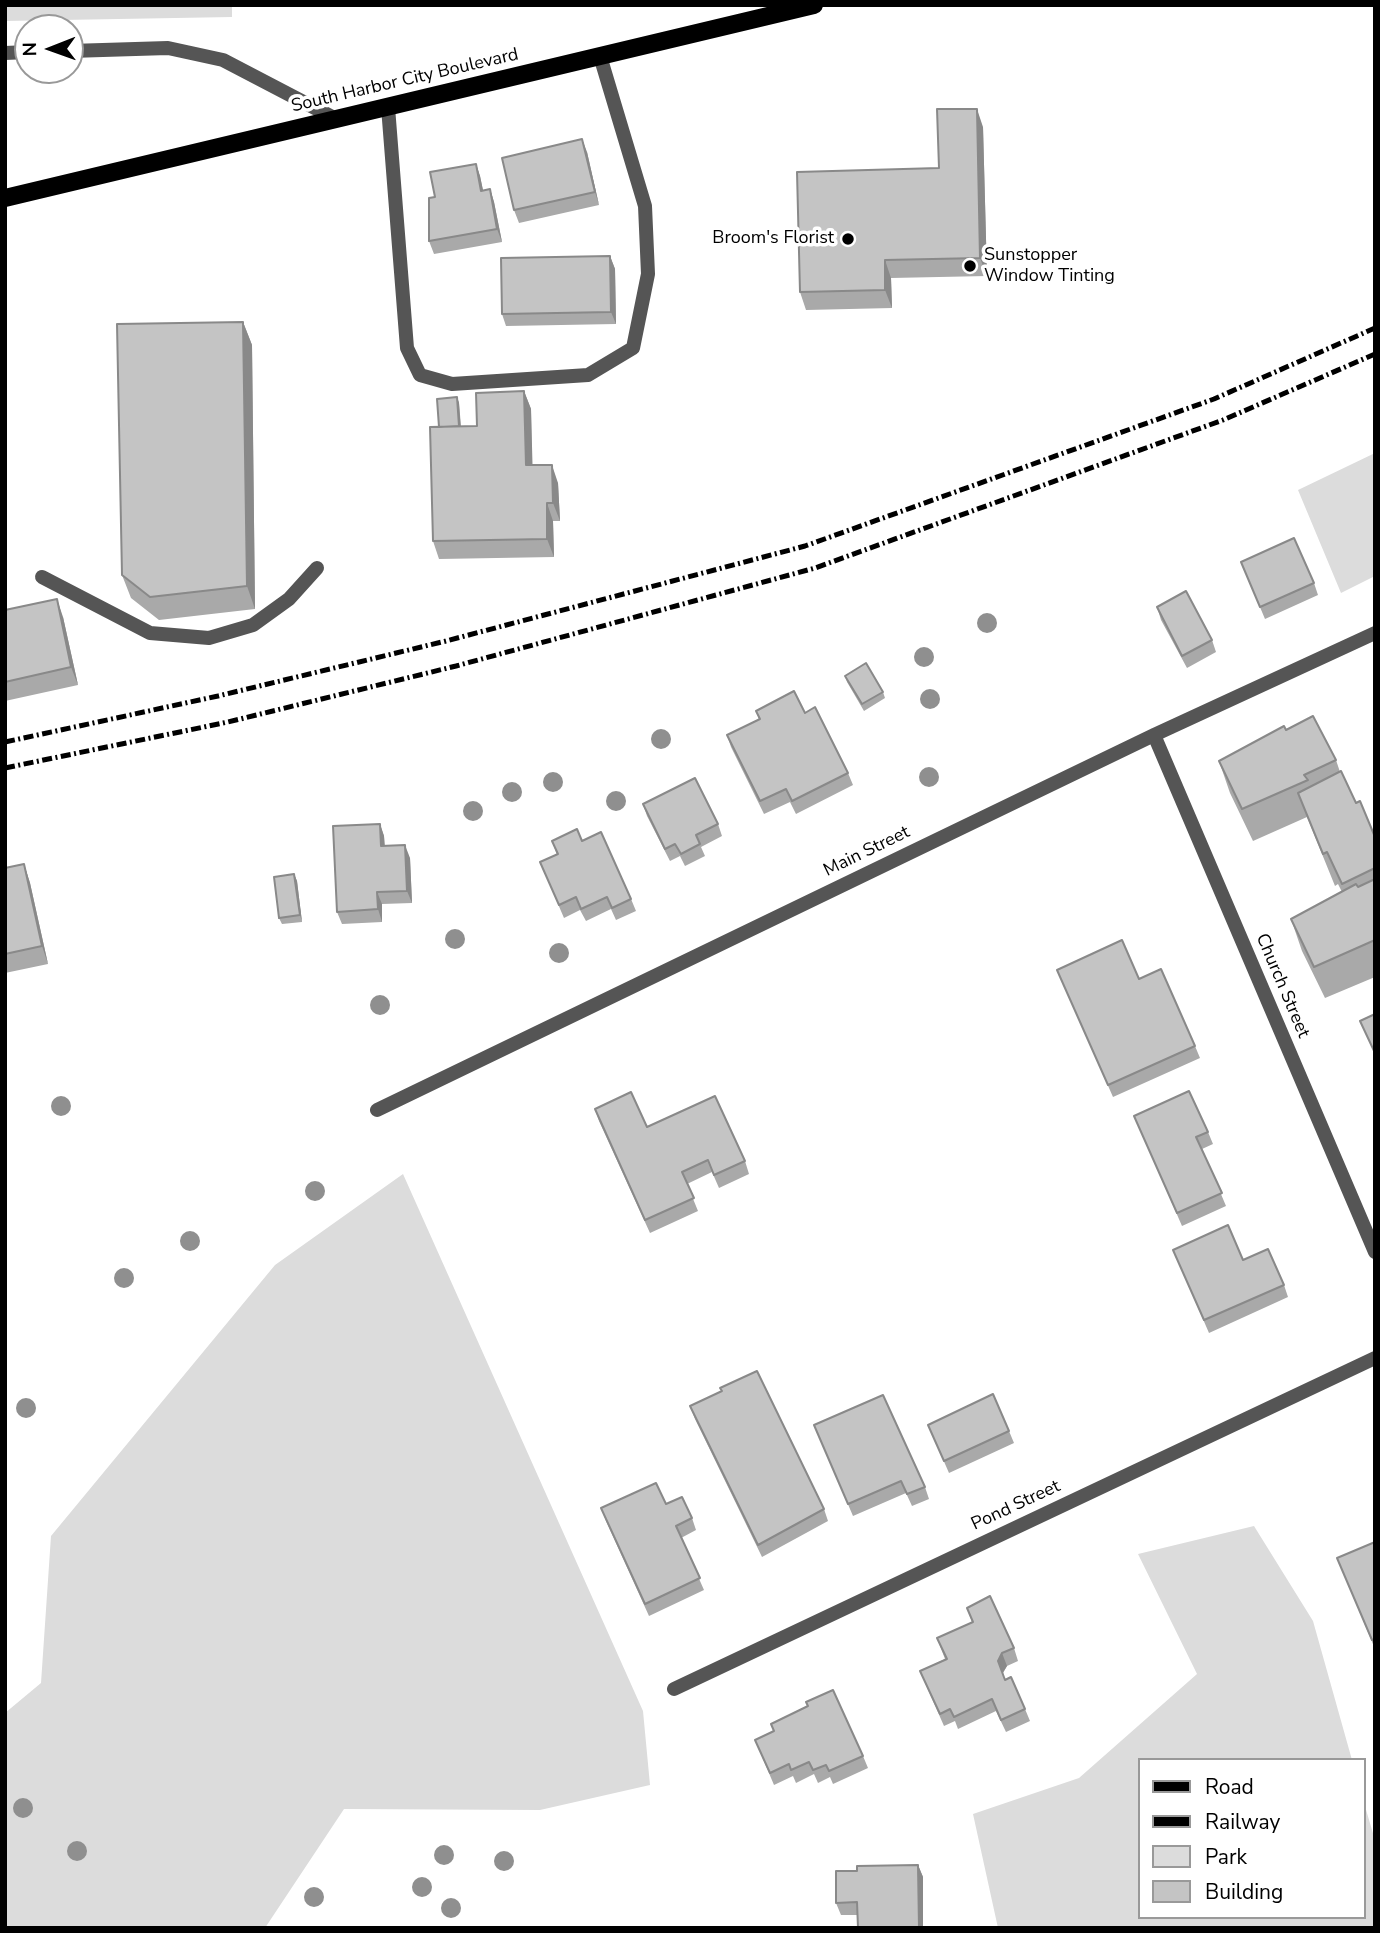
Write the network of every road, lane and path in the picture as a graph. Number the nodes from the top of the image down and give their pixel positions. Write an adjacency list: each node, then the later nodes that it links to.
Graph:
1 (814, 5): 3 (main road, South Harbor City Boulevard)
2 (84, 51): 5 (street)
3 (600, 56): 4 (main road, South Harbor City Boulevard); 4 (street)
4 (388, 107): 5 (main road, South Harbor City Boulevard)
5 (336, 119): 6 (main road, South Harbor City Boulevard)
6 (5, 198)
7 (317, 568): 8 (street)
8 (42, 577)
9 (1375, 633): 10 (street, Main Street)
10 (1154, 735): 11 (street, Main Street); 12 (street, Church Street)
11 (377, 1110)
12 (1375, 1252)
13 (1375, 1358): 14 (street, Pond Street)
14 (674, 1689)

